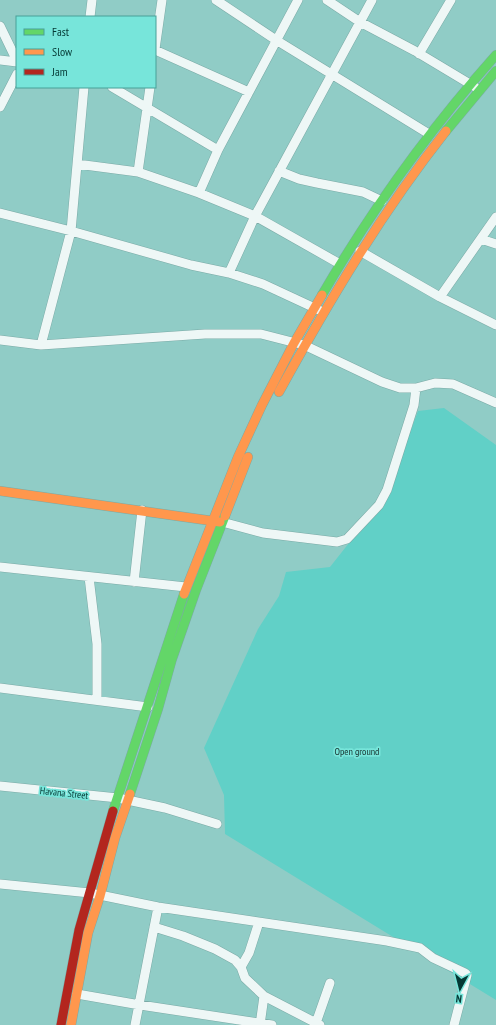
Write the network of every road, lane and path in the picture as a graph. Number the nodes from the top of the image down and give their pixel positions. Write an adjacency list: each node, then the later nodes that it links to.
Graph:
1 (92, 0): 8 (street)
2 (162, 0): 12 (street)
3 (216, 0): 11 (street)
4 (298, 0): 11 (street)
5 (327, 0): 9 (street)
6 (372, 0): 9 (street)
7 (451, 0): 14 (street)
8 (90, 16)
9 (360, 22): 14 (street); 20 (street)
10 (0, 26): 17 (street)
11 (276, 40): 20 (street); 27 (street)
12 (156, 43)
13 (156, 50): 27 (street)
14 (419, 54): 22 (street)
15 (496, 55): 22 (main road)
16 (0, 60): 18 (street)
17 (16, 60)
18 (16, 62)
19 (496, 71): 26 (main road)
20 (332, 74): 30 (street); 33 (street)
21 (16, 76): 28 (street)
22 (470, 84): 26 (street); 30 (main road)
23 (84, 88): 32 (street)
24 (114, 88): 29 (street)
25 (150, 88): 29 (street)
26 (479, 90): 43 (main road)
27 (249, 92): 31 (street)
28 (0, 107)
29 (147, 108): 31 (street); 34 (street)
30 (429, 134): 36 (main road)
31 (218, 150): 35 (street)
32 (77, 164): 34 (street); 40 (street)
33 (280, 171): 36 (street); 38 (street)
34 (138, 172): 35 (street)
35 (199, 193): 38 (street)
36 (382, 201): 44 (main road)
37 (0, 213): 40 (street)
38 (255, 216): 44 (street); 45 (street)
39 (496, 218): 41 (street)
40 (71, 231): 45 (street); 52 (street)
41 (481, 239): 42 (street); 46 (street)
42 (496, 244)
43 (360, 251): 46 (street); 48 (main road)
44 (340, 264): 47 (main road)
45 (228, 273): 47 (street)
46 (440, 297): 49 (street)
47 (314, 308): 48 (street); 51 (main road)
48 (323, 312): 53 (main road)
49 (496, 325)
50 (0, 340): 52 (street)
51 (294, 343): 52 (street); 53 (street); 58 (main road)
52 (42, 345)
53 (304, 345): 54 (street); 59 (main road)
54 (416, 388): 55 (street); 59 (street)
55 (496, 403)
56 (0, 491): 57 (main road)
57 (142, 510): 58 (main road); 62 (street)
58 (212, 520): 59 (main road); 63 (main road)
59 (222, 522): 69 (main road)
60 (0, 568): 61 (street)
61 (89, 577): 62 (street); 65 (street)
62 (134, 582): 63 (street)
63 (186, 588): 66 (main road)
64 (0, 688): 65 (street)
65 (97, 700): 66 (street)
66 (148, 707): 68 (main road)
67 (0, 786): 68 (street, Havana Street)
68 (118, 798): 69 (street, Havana Street); 72 (main road)
69 (127, 800): 70 (street, Havana Street); 73 (main road)
70 (217, 824)
71 (0, 884): 72 (street)
72 (90, 893): 73 (street); 84 (main road)
73 (100, 896): 74 (street); 79 (main road)
74 (158, 907): 75 (street); 76 (street)
75 (259, 922): 77 (street); 88 (street)
76 (154, 927): 77 (street); 81 (street)
77 (241, 967): 80 (street)
78 (330, 983): 83 (street)
79 (77, 994): 81 (street); 85 (main road)
80 (264, 996): 82 (street); 83 (street)
81 (140, 1005): 82 (street); 86 (street)
82 (260, 1024): 87 (street)
83 (318, 1024)
84 (61, 1025)
85 (71, 1025)
86 (135, 1025)
87 (272, 1025)
88 (454, 1025)

